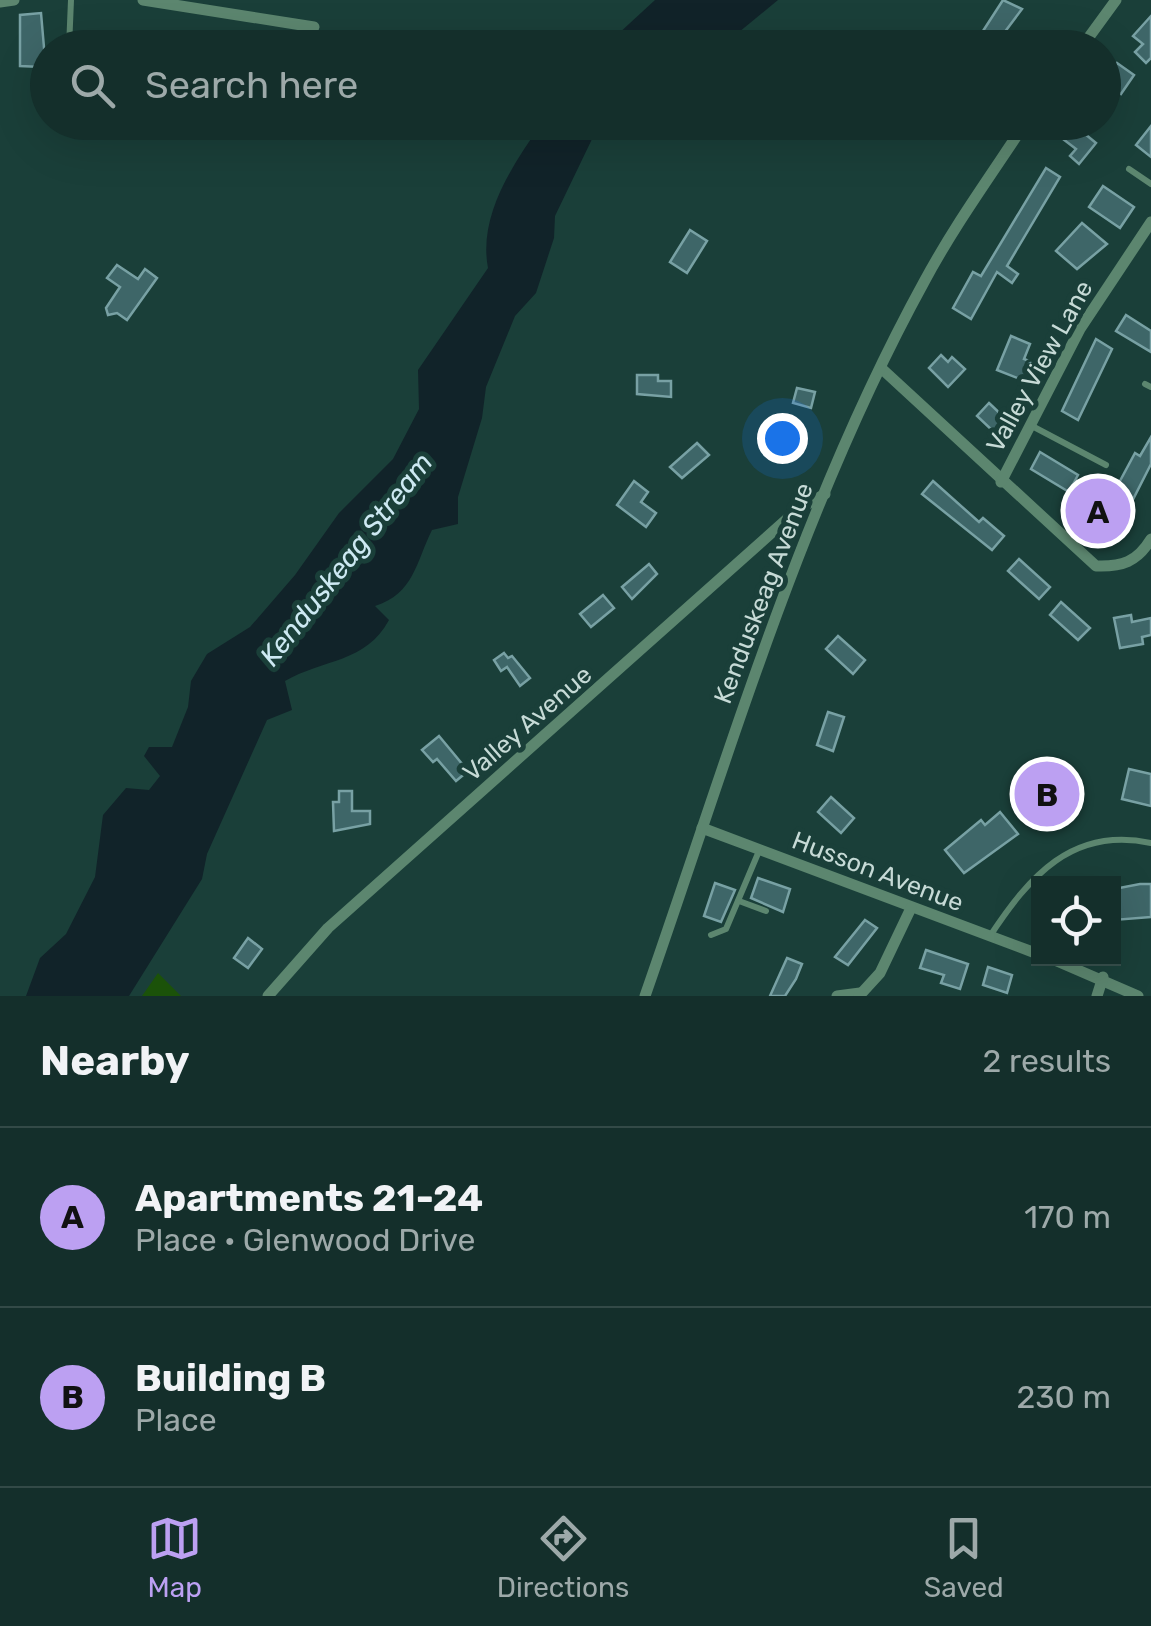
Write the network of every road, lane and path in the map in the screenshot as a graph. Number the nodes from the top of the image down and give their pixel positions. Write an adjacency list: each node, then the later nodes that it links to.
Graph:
1 (14, 0): 5 (street)
2 (71, 0): 7 (lane)
3 (142, 0): 6 (street)
4 (1116, 0): 8 (street)
5 (0, 2)
6 (314, 27)
7 (70, 30)
8 (1094, 30)
9 (1014, 140): 13 (street, Kenduskeag Avenue)
10 (1129, 169): 11 (lane)
11 (1151, 184)
12 (1151, 222): 14 (street, Valley View Lane)
13 (881, 368): 16 (street); 17 (street, Kenduskeag Avenue)
14 (1030, 426): 15 (lane); 16 (street, Valley View Lane)
15 (1106, 465)
16 (1002, 482): 18 (street)
17 (825, 494): 19 (street, Kenduskeag Avenue); 31 (street, Valley Avenue)
18 (1151, 539)
19 (702, 828): 21 (street, Husson Avenue); 32 (street, Kenduskeag Avenue)
20 (1151, 842): 26 (lane)
21 (759, 850): 22 (lane); 23 (street, Husson Avenue)
22 (739, 901): 24 (lane); 25 (lane)
23 (911, 908): 26 (street, Husson Avenue); 30 (street)
24 (766, 911)
25 (711, 936)
26 (990, 937): 27 (street, Husson Avenue)
27 (1031, 952)
28 (1071, 966): 29 (street)
29 (1103, 978): 34 (street); 35 (street)
30 (860, 994): 33 (street)
31 (268, 996)
32 (645, 996)
33 (836, 996)
34 (1097, 996)
35 (1138, 996)

